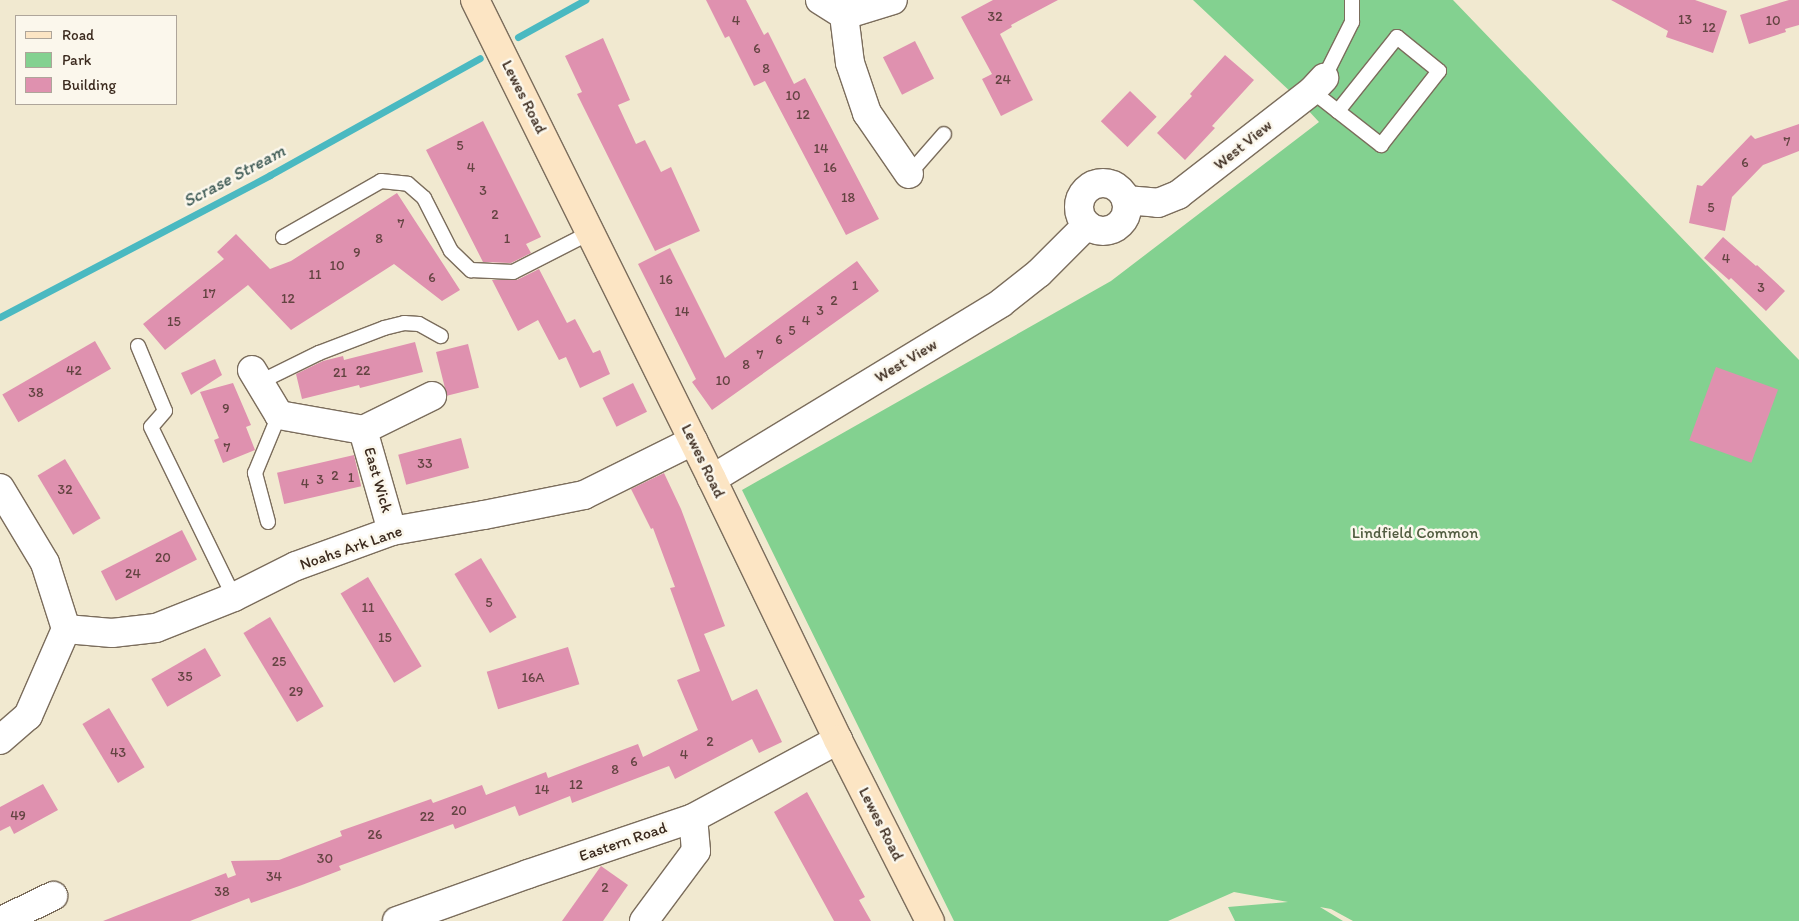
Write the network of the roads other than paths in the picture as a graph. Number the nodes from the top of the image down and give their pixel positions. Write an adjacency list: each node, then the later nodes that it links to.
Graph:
1 (475, 0): 10 (main road, Lewes Road)
2 (820, 0): 5 (street)
3 (893, 0): 5 (street)
4 (1352, 0): 6 (lane)
5 (844, 15): 9 (street)
6 (1318, 84): 7 (lane); 19 (street, West View)
7 (1338, 111): 7 (lane)
8 (944, 134): 9 (lane)
9 (908, 174)
10 (591, 232): 11 (lane); 18 (main road, Lewes Road)
11 (283, 237)
12 (441, 336): 14 (lane)
13 (138, 346): 23 (lane)
14 (256, 376): 16 (street)
15 (432, 396): 17 (street, East Wick)
16 (279, 415): 17 (street, East Wick); 21 (lane)
17 (363, 430): 22 (street, East Wick)
18 (693, 441): 19 (main road, Lewes Road); 22 (street, Noahs Ark Lane)
19 (712, 479): 26 (main road, Lewes Road)
20 (0, 488): 24 (street)
21 (268, 522)
22 (392, 531): 23 (street, Noahs Ark Lane)
23 (234, 597): 24 (street, Noahs Ark Lane)
24 (66, 629): 25 (street)
25 (0, 740)
26 (838, 740): 27 (street, Eastern Road); 32 (main road, Lewes Road)
27 (693, 818): 30 (street, Eastern Road); 31 (street)
28 (53, 896): 29 (street)
29 (1, 921)
30 (397, 921)
31 (644, 921)
32 (930, 921)

